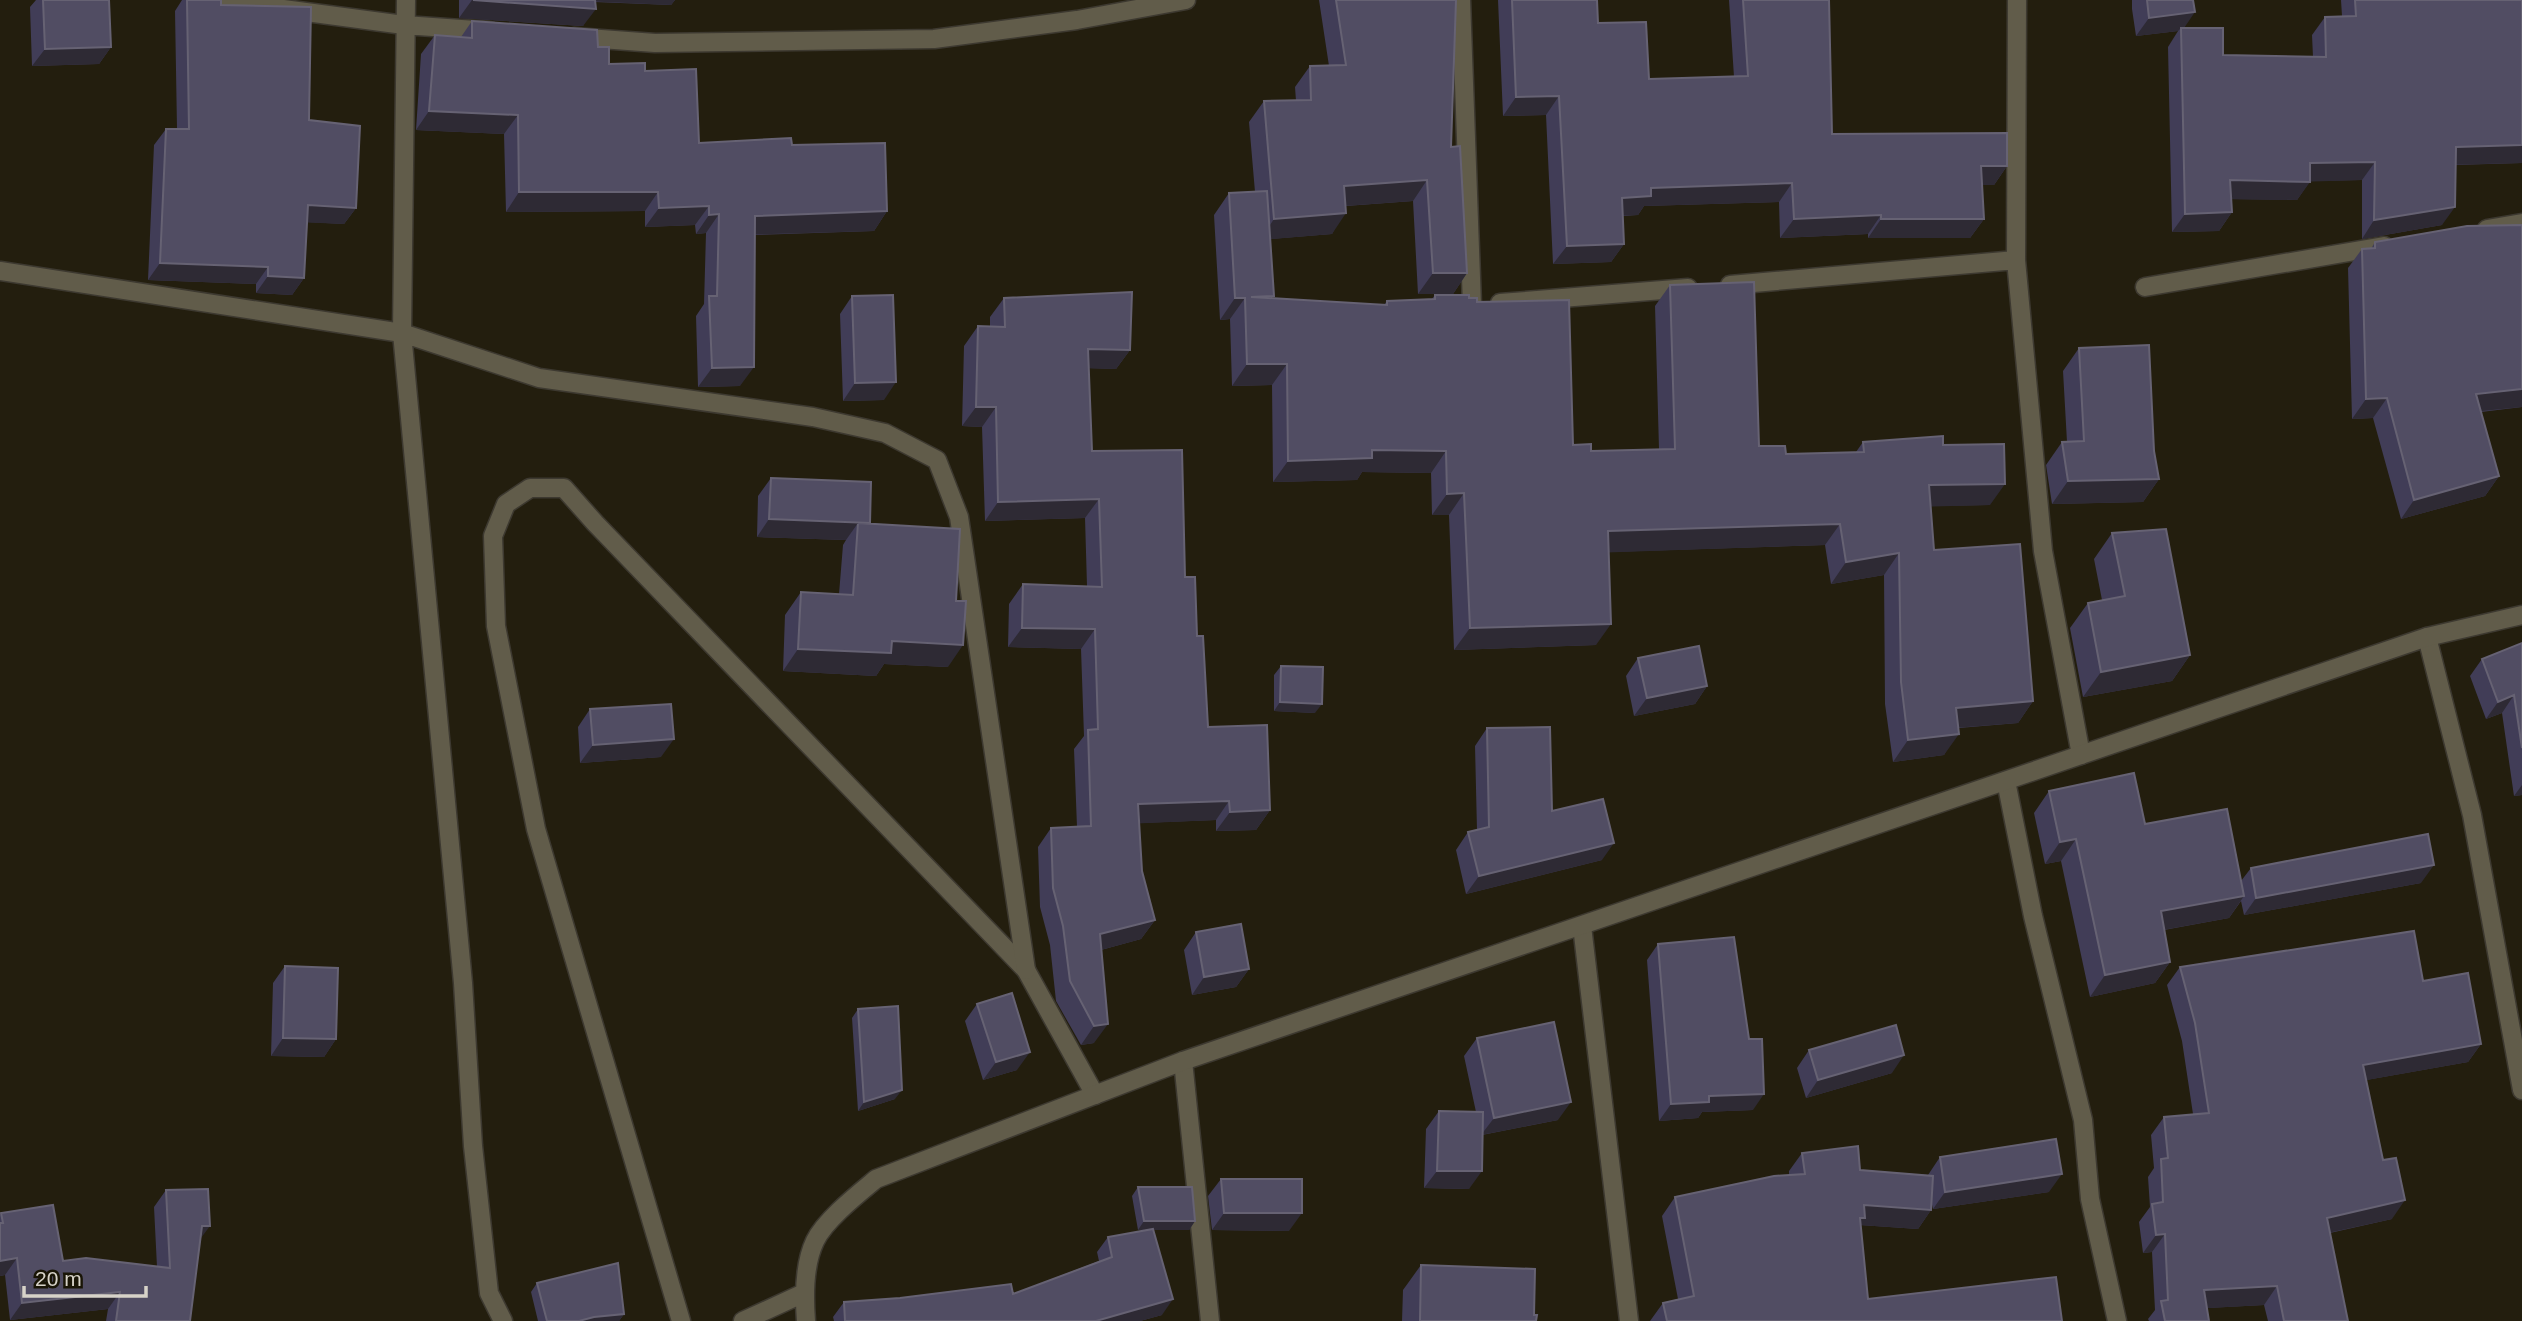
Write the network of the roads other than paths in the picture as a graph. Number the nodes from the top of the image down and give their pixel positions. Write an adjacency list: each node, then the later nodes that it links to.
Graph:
1 (216, 0): 6 (street)
2 (406, 0): 6 (street)
3 (1186, 0): 8 (street)
4 (1461, 0): 12 (street)
5 (2017, 0): 12 (street)
6 (404, 25): 7 (street); 15 (street)
7 (502, 32)
8 (557, 36)
9 (2522, 223): 10 (street)
10 (2468, 232)
11 (2401, 243): 14 (street)
12 (2016, 260): 18 (street)
13 (0, 271): 15 (street)
14 (2145, 287)
15 (402, 333): 21 (street); 26 (street)
16 (2522, 615): 17 (street)
17 (2427, 637): 18 (street); 23 (street)
18 (2081, 755): 19 (street)
19 (2006, 781): 20 (street); 32 (street)
20 (1582, 926): 22 (street); 31 (street)
21 (1026, 970): 24 (street); 27 (street)
22 (1183, 1061): 24 (street); 30 (street)
23 (2522, 1090)
24 (1095, 1095): 25 (street)
25 (804, 1293): 28 (street); 29 (street)
26 (503, 1321)
27 (681, 1321)
28 (743, 1321)
29 (806, 1321)
30 (1210, 1321)
31 (1629, 1321)
32 (2117, 1321)

